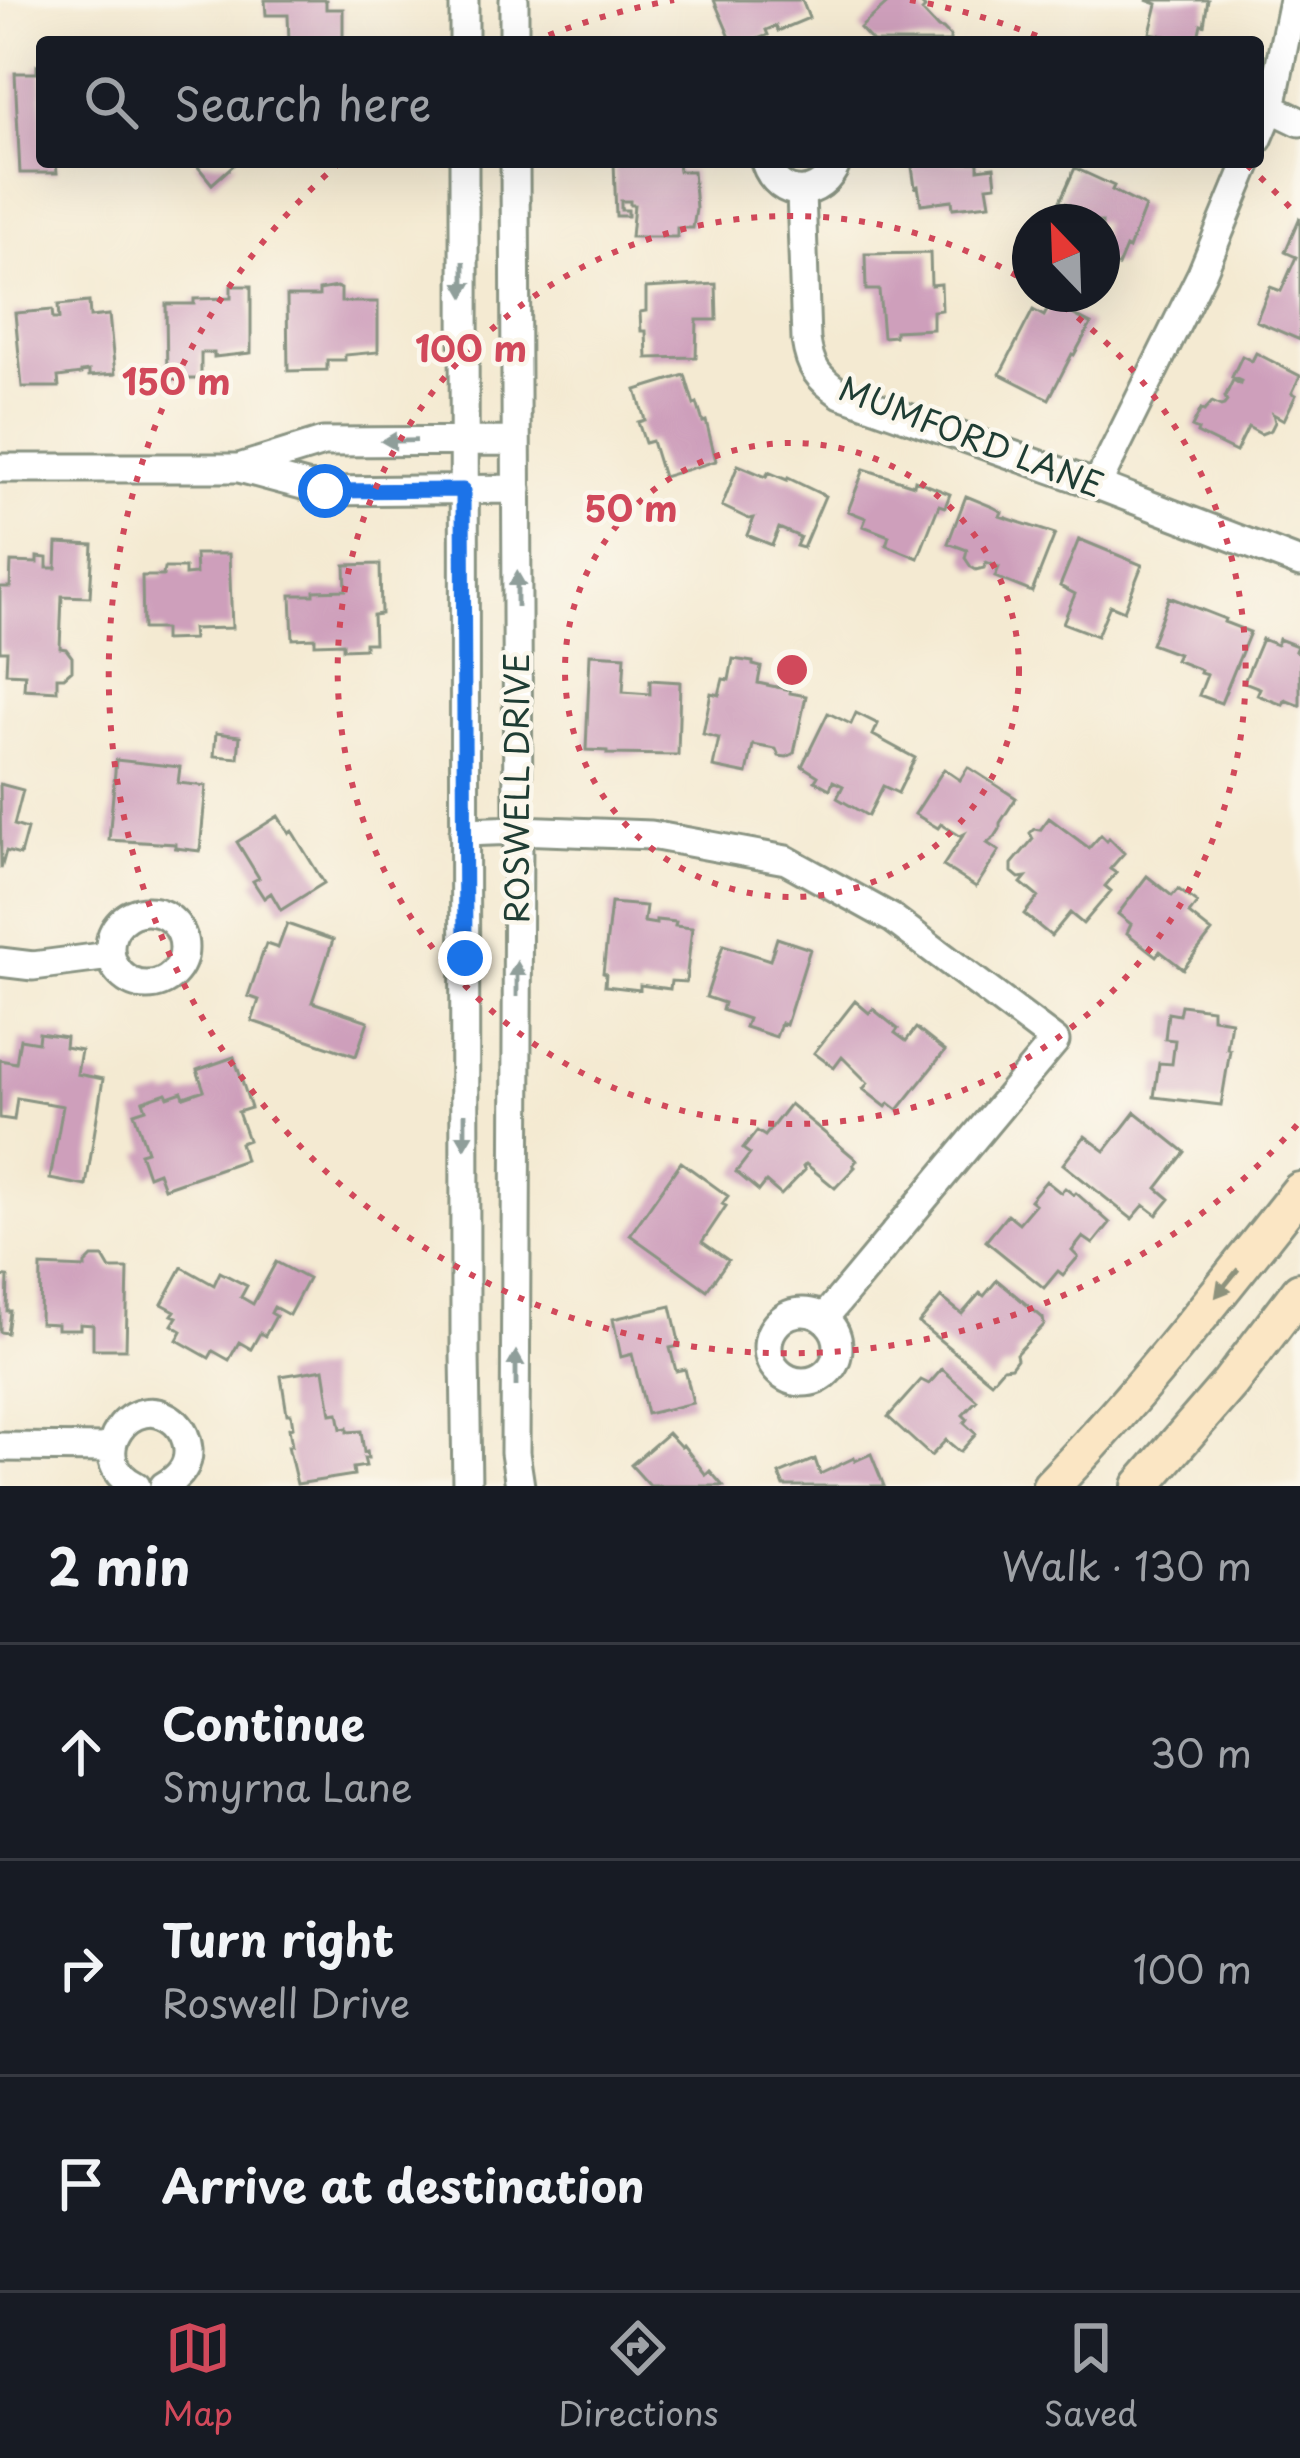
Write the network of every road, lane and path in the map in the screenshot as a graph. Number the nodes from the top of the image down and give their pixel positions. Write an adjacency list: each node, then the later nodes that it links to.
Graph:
1 (464, 0): 4 (street)
2 (514, 0): 5 (street)
3 (1293, 0): 6 (street)
4 (464, 36)
5 (514, 36)
6 (1271, 108): 7 (street); 8 (street)
7 (1300, 122)
8 (1264, 125)
9 (464, 168): 15 (street, ROSWELL DRIVE, one-way to 15)
10 (515, 168): 16 (street, ROSWELL DRIVE)
11 (767, 168): 14 (street)
12 (833, 168): 14 (street)
13 (1246, 168): 19 (street)
14 (801, 192): 19 (street, MUMFORD LANE)
15 (464, 441): 16 (street); 18 (street, one-way to 18); 21 (street, ROSWELL DRIVE)
16 (516, 441): 20 (street, ROSWELL DRIVE)
17 (0, 468): 18 (street)
18 (239, 468): 21 (street)
19 (1097, 484): 22 (street, MUMFORD LANE)
20 (517, 489): 21 (street); 23 (street, ROSWELL DRIVE, one-way to 20)
21 (463, 490): 24 (street, ROSWELL DRIVE)
22 (1300, 563)
23 (518, 830): 24 (street); 29 (street); 35 (street, ROSWELL DRIVE, one-way to 23)
24 (464, 832): 34 (street, ROSWELL DRIVE, one-way to 34)
25 (110, 956): 26 (street)
26 (0, 962)
27 (1300, 1191): 36 (street, one-way to 36)
28 (1300, 1292): 37 (street)
29 (824, 1318)
30 (0, 1447): 31 (street)
31 (112, 1448): 32 (street); 33 (street)
32 (136, 1486)
33 (164, 1486)
34 (467, 1486)
35 (520, 1486)
36 (1051, 1486)
37 (1141, 1486)

